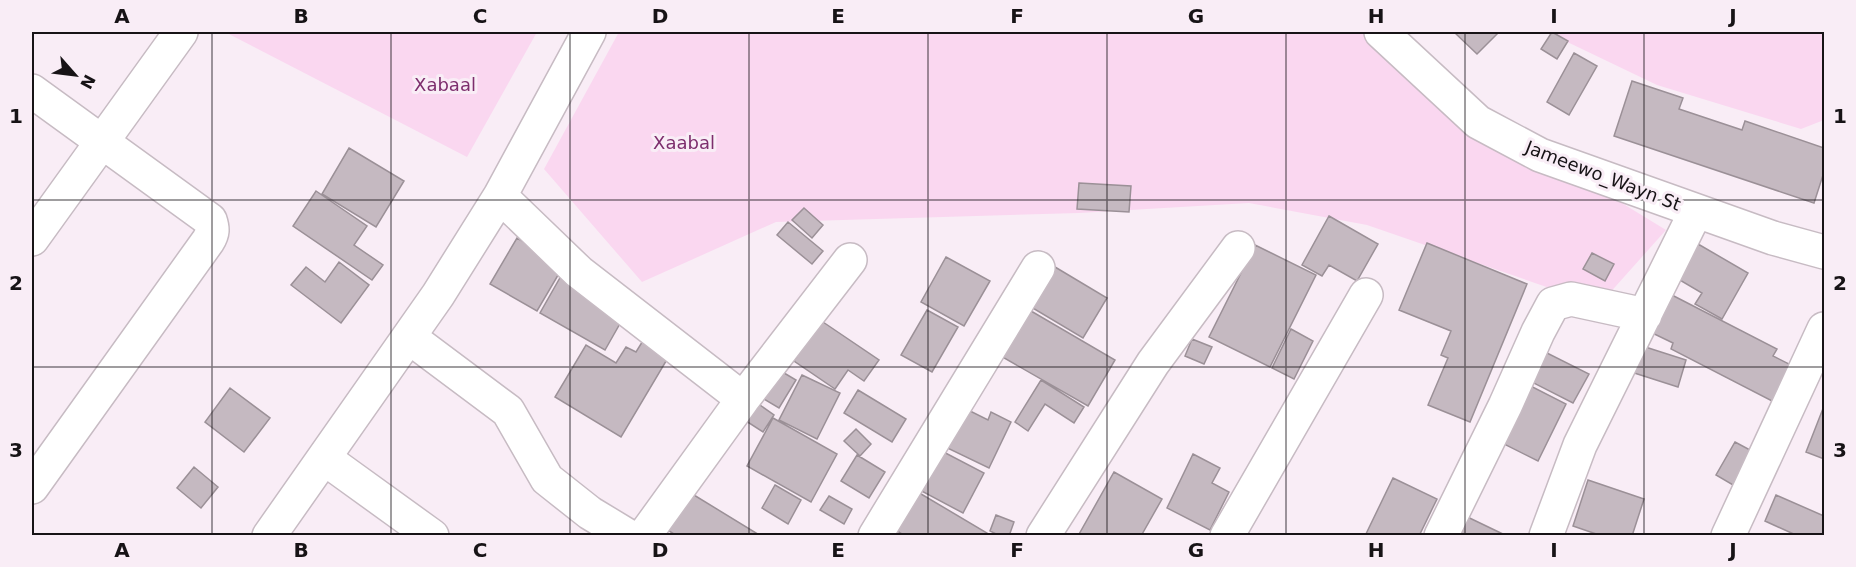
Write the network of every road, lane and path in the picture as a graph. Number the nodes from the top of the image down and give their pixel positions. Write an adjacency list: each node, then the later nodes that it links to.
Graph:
1 (181, 32): 5 (street)
2 (589, 32): 6 (street)
3 (1381, 32): 7 (street, Jameewo_Wayn St)
4 (32, 91): 5 (street)
5 (102, 142): 8 (street); 19 (street)
6 (500, 196): 16 (street); 17 (street)
7 (1696, 211): 10 (street, Jameewo_Wayn St); 14 (street)
8 (32, 239)
9 (1238, 248): 26 (street)
10 (1824, 252)
11 (850, 260): 17 (street)
12 (1038, 268): 25 (street)
13 (1366, 295): 27 (street)
14 (1645, 315): 20 (street); 28 (street)
15 (1824, 329): 29 (street)
16 (409, 337): 18 (street); 23 (street)
17 (743, 399): 24 (street)
18 (324, 458): 21 (street); 22 (street)
19 (32, 487)
20 (1555, 532)
21 (268, 536)
22 (432, 536)
23 (627, 536)
24 (644, 536)
25 (875, 536)
26 (1044, 536)
27 (1227, 536)
28 (1441, 536)
29 (1728, 536)

